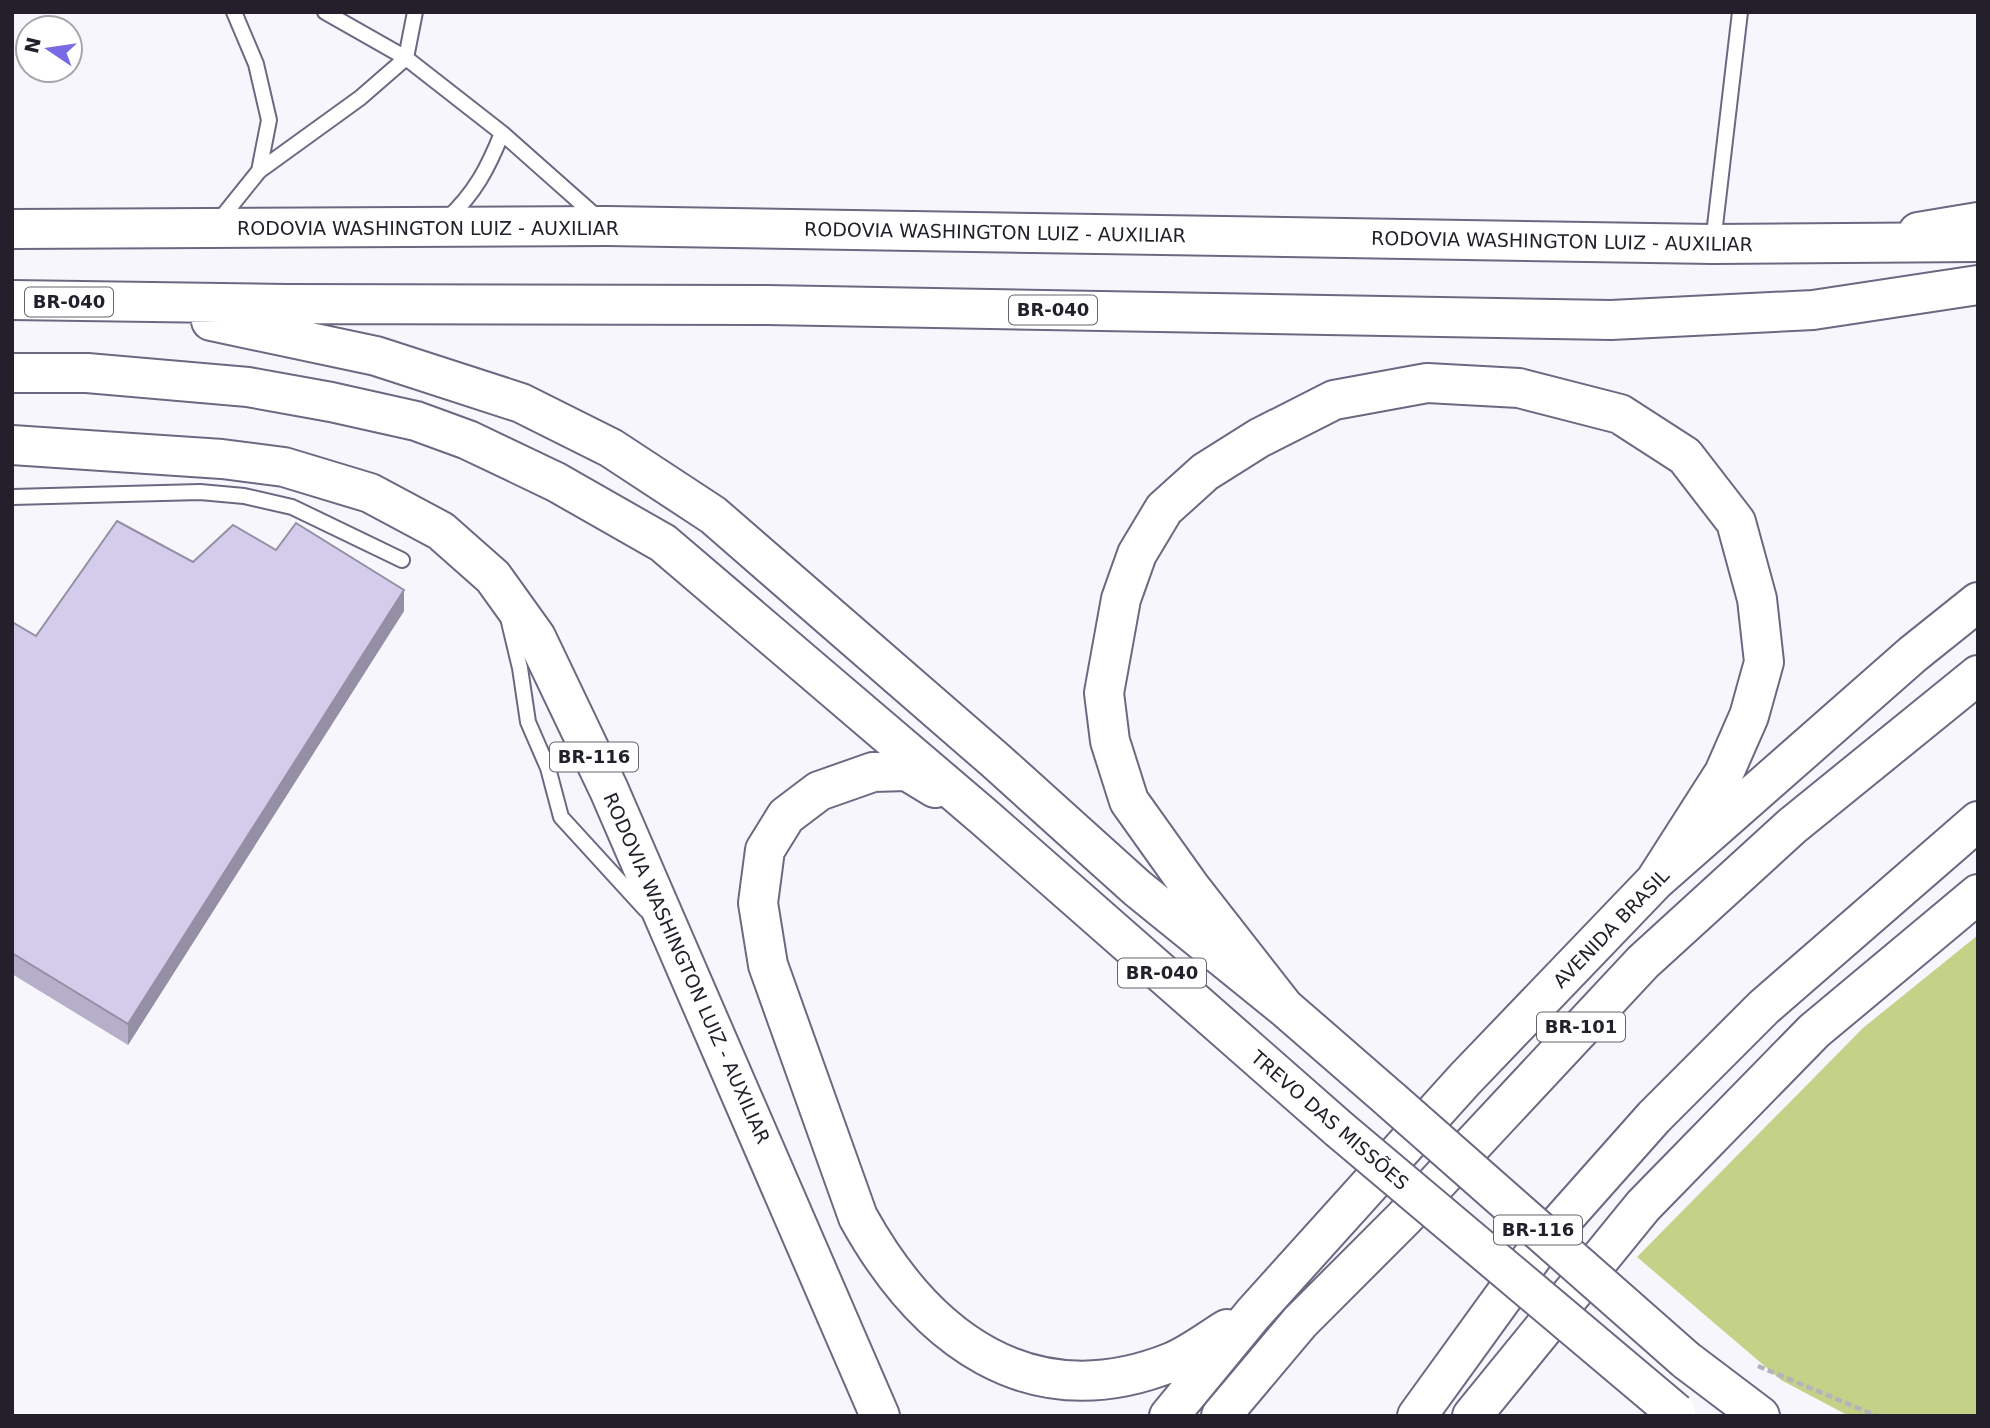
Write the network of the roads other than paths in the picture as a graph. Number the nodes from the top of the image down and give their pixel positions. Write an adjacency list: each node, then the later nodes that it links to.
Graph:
1 (234, 12): 7 (lane)
2 (325, 12): 5 (lane)
3 (415, 12): 5 (lane)
4 (1740, 12): 15 (lane)
5 (406, 58): 6 (lane); 7 (lane)
6 (502, 133): 9 (lane); 10 (lane)
7 (259, 171): 12 (lane)
8 (1978, 222): 14 (main road)
9 (607, 226): 10 (main road, RODOVIA WASHINGTON LUIZ - AUXILIAR); 15 (main road, RODOVIA WASHINGTON LUIZ - AUXILIAR)
10 (437, 228): 12 (main road, RODOVIA WASHINGTON LUIZ - AUXILIAR)
11 (12, 229): 12 (main road, RODOVIA WASHINGTON LUIZ - AUXILIAR)
12 (213, 229)
13 (1978, 242): 14 (main road, RODOVIA WASHINGTON LUIZ - AUXILIAR)
14 (1853, 243): 15 (main road, RODOVIA WASHINGTON LUIZ - AUXILIAR)
15 (1713, 244)
16 (1978, 285): 18 (main road, BR-040)
17 (12, 300): 18 (main road, BR-040)
18 (126, 303): 33 (main road, BR-116)
19 (12, 373): 20 (main road, BR-040)
20 (87, 373): 21 (main road); 28 (main road, BR-040)
21 (12, 384)
22 (12, 444): 25 (main road, RODOVIA WASHINGTON LUIZ - AUXILIAR / BR-116)
23 (12, 497): 24 (lane)
24 (402, 560)
25 (493, 578): 32 (main road, RODOVIA WASHINGTON LUIZ - AUXILIAR / BR-116); 32 (lane)
26 (1978, 602): 30 (main road, AVENIDA BRASIL)
27 (1978, 675): 38 (main road, BR-101)
28 (984, 817): 34 (main road); 35 (main road, TREVO DAS MISSÕES / BR-040, bridge)
29 (1978, 821): 39 (main road)
30 (1655, 881): 33 (main road); 34 (main road, AVENIDA BRASIL)
31 (1978, 894): 40 (main road)
32 (681, 951): 36 (main road, RODOVIA WASHINGTON LUIZ - AUXILIAR / BR-116)
33 (1284, 1007): 41 (main road, BR-116, bridge)
34 (1253, 1314): 37 (main road, AVENIDA BRASIL)
35 (1678, 1414)
36 (880, 1416)
37 (1169, 1416)
38 (1221, 1416)
39 (1417, 1416)
40 (1472, 1416)
41 (1760, 1416)

